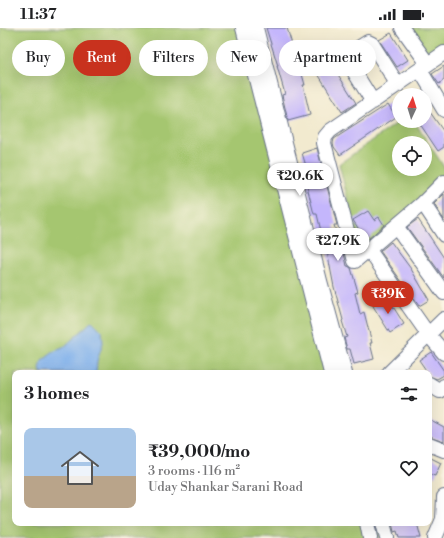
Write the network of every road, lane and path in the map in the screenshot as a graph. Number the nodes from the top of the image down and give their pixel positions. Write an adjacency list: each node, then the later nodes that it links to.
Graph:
1 (243, 28): 18 (street)
2 (256, 28): 19 (street)
3 (402, 28): 5 (street)
4 (444, 52): 5 (street)
5 (424, 67): 6 (street); 8 (street)
6 (398, 84): 7 (street); 7 (street)
7 (373, 102): 13 (street)
8 (444, 110)
9 (444, 182): 10 (street)
10 (423, 203): 11 (street); 12 (street)
11 (396, 226): 13 (street); 14 (street)
12 (444, 235)
13 (369, 250): 16 (street)
14 (444, 293)
15 (444, 319): 16 (street)
16 (428, 334): 17 (street); 20 (street)
17 (444, 353)
18 (330, 370)
19 (344, 370)
20 (392, 370)
21 (432, 386): 22 (street)
22 (444, 386)
23 (432, 445): 24 (street)
24 (444, 450)
25 (444, 497): 26 (street)
26 (444, 514): 31 (street)
27 (368, 526): 29 (street)
28 (384, 526): 30 (street)
29 (370, 538)
30 (387, 538)
31 (435, 538)

